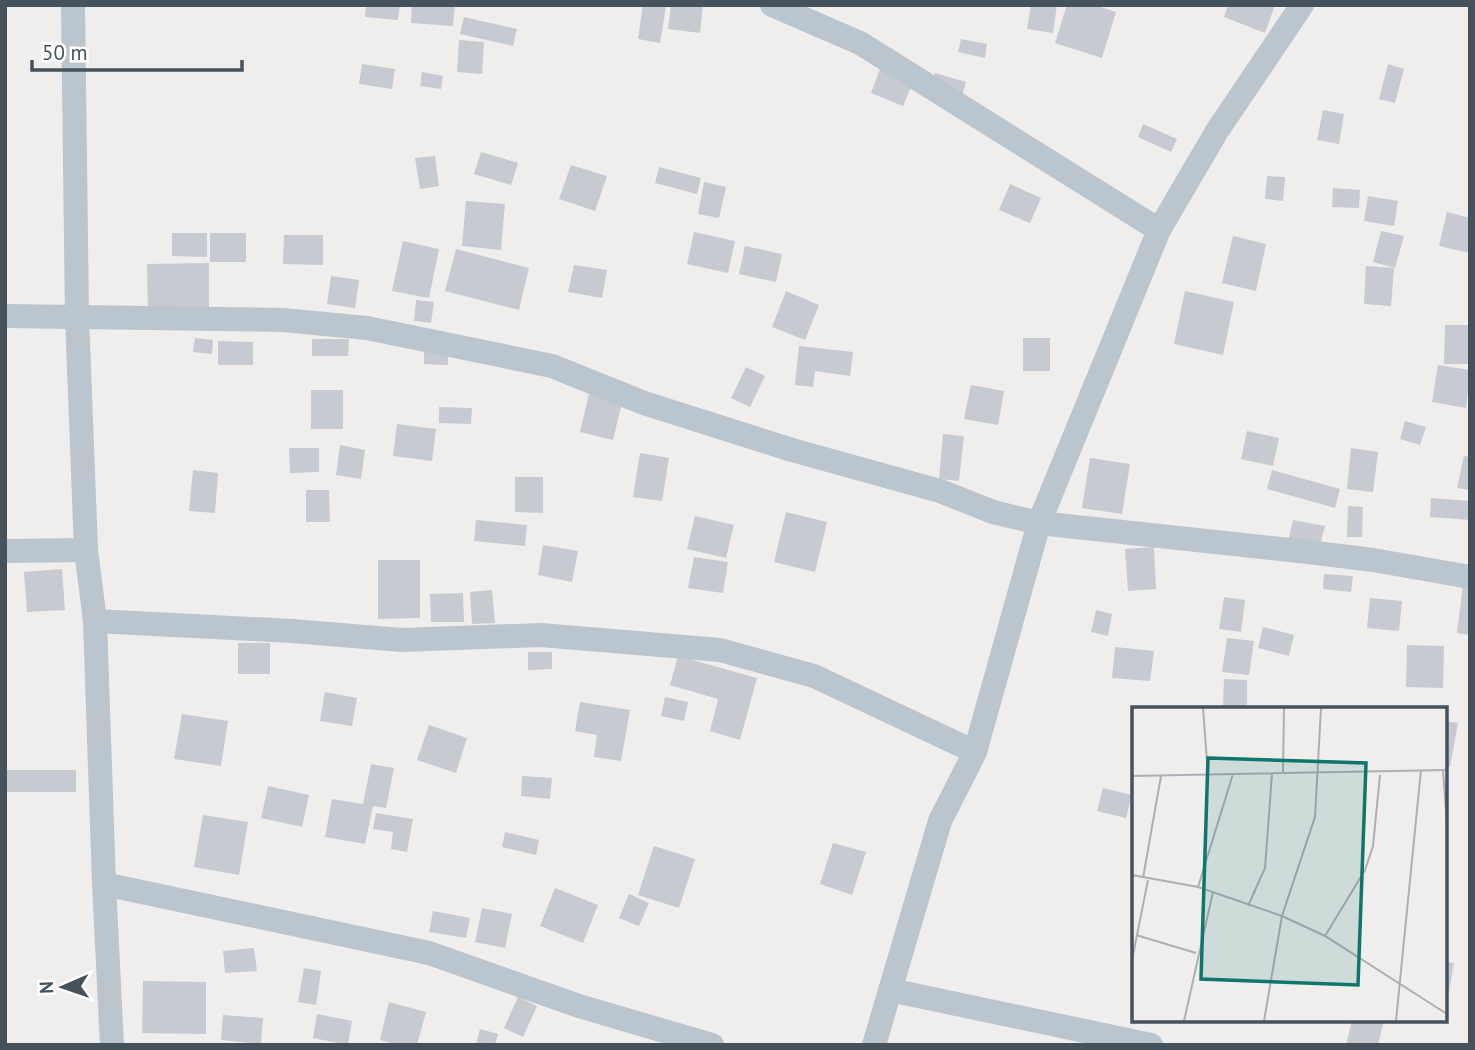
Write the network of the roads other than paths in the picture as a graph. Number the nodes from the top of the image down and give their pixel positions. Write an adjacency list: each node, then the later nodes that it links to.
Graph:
1 (73, 5): 6 (street)
2 (772, 5): 4 (street)
3 (1302, 5): 4 (street)
4 (1159, 230): 7 (street)
5 (5, 316): 6 (street)
6 (77, 317): 7 (street); 8 (street)
7 (1038, 523): 10 (street); 12 (street)
8 (86, 550): 9 (street); 11 (street)
9 (5, 551)
10 (1470, 577)
11 (95, 621): 12 (street); 13 (street)
12 (975, 752): 14 (street)
13 (104, 884): 15 (street); 16 (street)
14 (890, 990): 17 (street); 18 (street)
15 (112, 1045)
16 (712, 1045)
17 (874, 1045)
18 (1151, 1045)

